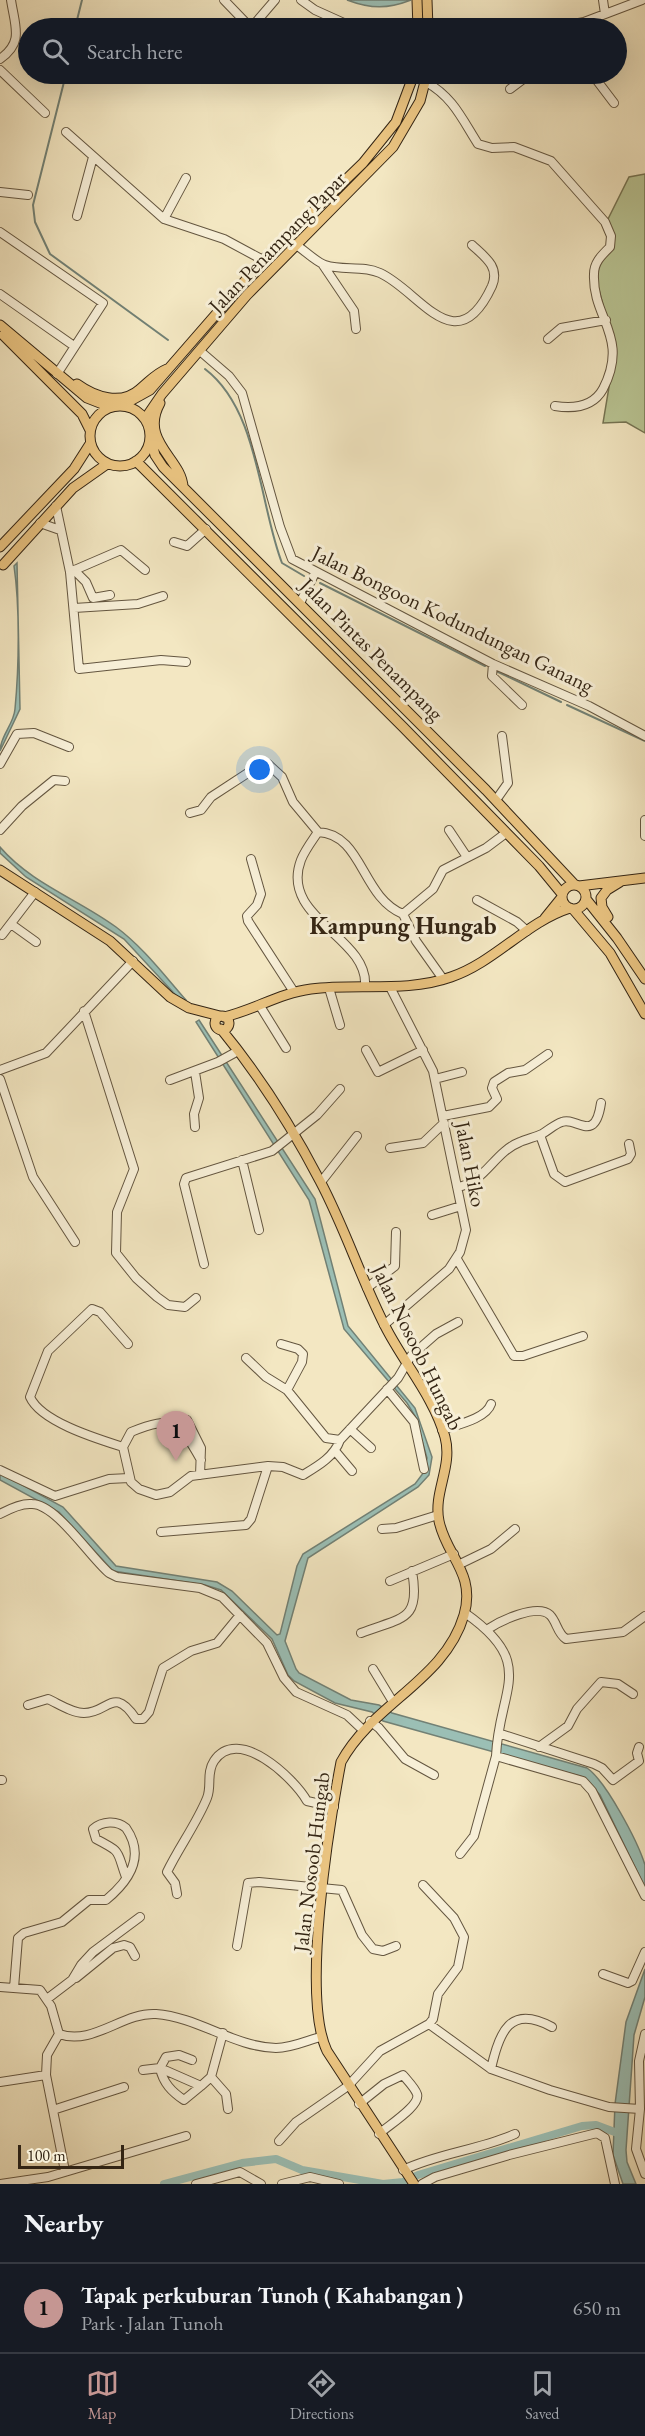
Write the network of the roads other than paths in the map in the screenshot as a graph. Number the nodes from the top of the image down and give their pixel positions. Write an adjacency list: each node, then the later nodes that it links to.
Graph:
1 (11, 0): 17 (street)
2 (224, 0): 11 (street)
3 (275, 0): 12 (street)
4 (301, 0): 13 (street)
5 (417, 0): 14 (main road)
6 (427, 0): 15 (main road)
7 (603, 0): 10 (street)
8 (642, 0): 9 (street)
9 (624, 3): 10 (street)
10 (605, 14): 16 (street)
11 (241, 18)
12 (260, 18)
13 (333, 18)
14 (418, 18)
15 (428, 18)
16 (590, 18)
17 (0, 59)
18 (0, 70): 26 (street)
19 (410, 84): 37 (main road, Jalan Penampang Papar)
20 (425, 84): 35 (main road, Jalan Penampang Papar)
21 (434, 84): 40 (street)
22 (517, 84): 24 (street)
23 (600, 84): 25 (street)
24 (510, 89)
25 (614, 103)
26 (45, 113)
27 (66, 132): 28 (street)
28 (93, 157): 32 (street); 33 (street)
29 (186, 178): 33 (street)
30 (0, 192): 31 (street)
31 (28, 195)
32 (77, 216)
33 (164, 219): 37 (street)
34 (0, 232): 45 (street)
35 (295, 244): 38 (street); 46 (main road, Jalan Penampang Papar)
36 (472, 245): 38 (street)
37 (263, 260): 47 (main road, Jalan Penampang Papar)
38 (323, 265): 42 (street)
39 (0, 294): 45 (street)
40 (606, 320): 44 (street); 52 (street)
41 (0, 325): 48 (main road)
42 (356, 329)
43 (0, 332): 54 (main road)
44 (548, 339)
45 (74, 346): 48 (street)
46 (200, 351): 50 (main road, Jalan Penampang Papar); 69 (street, Jalan Bongoon Kodundungan Ganang)
47 (169, 368): 49 (main road); 51 (main road, Jalan Penampang Papar)
48 (57, 374): 49 (main road)
49 (66, 382): 53 (main road)
50 (172, 383): 55 (main road, Jalan Penampang Papar); 59 (main road)
51 (123, 405): 53 (main road); 55 (main road)
52 (555, 406)
53 (110, 407): 54 (main road)
54 (90, 430): 56 (main road)
55 (150, 434): 57 (main road); 59 (main road, Jalan Pintas Penampang)
56 (90, 444): 58 (main road); 65 (main road)
57 (136, 461): 58 (main road); 62 (main road, Jalan Pintas Penampang)
58 (107, 464): 60 (main road)
59 (183, 487): 73 (main road, Jalan Pintas Penampang)
60 (56, 506): 61 (main road); 63 (street)
61 (40, 523): 63 (street); 66 (main road)
62 (206, 529): 64 (street); 89 (main road, Jalan Pintas Penampang)
63 (60, 530): 68 (street)
64 (174, 542)
65 (0, 548)
66 (1, 562): 70 (main road)
67 (145, 570): 68 (street)
68 (72, 571): 71 (street); 74 (street)
69 (315, 573): 73 (street); 76 (street, Jalan Bongoon Kodundungan Ganang)
70 (0, 575)
71 (110, 595)
72 (163, 596): 74 (street)
73 (300, 603): 83 (main road, Jalan Pintas Penampang)
74 (74, 608): 75 (street)
75 (186, 662)
76 (493, 664): 77 (street); 79 (street, Jalan Bongoon Kodundungan Ganang)
77 (522, 705)
78 (502, 736): 83 (street)
79 (645, 736)
80 (69, 747): 81 (street)
81 (0, 764)
82 (65, 781): 86 (street)
83 (496, 800): 96 (main road, Jalan Pintas Penampang)
84 (190, 813): 88 (street)
85 (645, 820): 90 (street)
86 (0, 830)
87 (449, 830): 91 (street)
88 (318, 832): 102 (street); 112 (street)
89 (506, 833): 91 (street); 98 (main road, Jalan Pintas Penampang)
90 (645, 836)
91 (467, 857): 102 (street)
92 (251, 859): 115 (street)
93 (0, 870): 97 (main road)
94 (645, 878): 95 (main road)
95 (620, 882): 96 (main road); 108 (main road)
96 (577, 885): 98 (main road); 99 (main road)
97 (34, 892): 104 (street); 109 (main road)
98 (562, 896): 101 (main road); 103 (main road)
99 (586, 899): 101 (main road); 108 (main road)
100 (477, 900): 105 (street)
101 (572, 909): 103 (main road); 118 (main road)
102 (403, 914): 111 (street)
103 (544, 918): 105 (main road)
104 (11, 924): 106 (street); 107 (street)
105 (527, 931): 111 (main road)
106 (2, 935)
107 (36, 942)
108 (630, 955): 110 (main road)
109 (134, 961): 117 (street); 119 (main road)
110 (645, 979)
111 (443, 980): 113 (main road)
112 (365, 986): 113 (main road); 114 (main road)
113 (390, 987): 124 (street, Jalan Hiko)
114 (329, 988): 115 (main road); 120 (street)
115 (294, 992): 116 (main road)
116 (260, 1006): 119 (main road); 121 (street)
117 (84, 1011): 126 (street); 152 (street)
118 (645, 1014)
119 (223, 1022): 122 (main road, Jalan Nosoob Hungab)
120 (340, 1025)
121 (286, 1048)
122 (238, 1050): 127 (street); 138 (main road, Jalan Nosoob Hungab)
123 (366, 1050): 124 (street)
124 (423, 1050): 130 (street, Jalan Hiko)
125 (548, 1054): 134 (street)
126 (0, 1070)
127 (195, 1072): 131 (street); 135 (street)
128 (462, 1072): 130 (street)
129 (0, 1079): 148 (street)
130 (435, 1079): 134 (street, Jalan Hiko)
131 (170, 1080)
132 (340, 1089): 138 (street)
133 (601, 1103): 136 (street)
134 (444, 1119): 140 (street); 143 (street, Jalan Hiko)
135 (195, 1127)
136 (540, 1135): 139 (street); 143 (street)
137 (357, 1136): 142 (street)
138 (290, 1137): 141 (street); 142 (main road, Jalan Nosoob Hungab)
139 (629, 1144)
140 (390, 1148)
141 (242, 1160): 146 (street); 150 (street)
142 (321, 1182): 151 (main road, Jalan Nosoob Hungab)
143 (457, 1187): 144 (street, Jalan Hiko)
144 (461, 1206): 145 (street); 149 (street, Jalan Hiko)
145 (432, 1215)
146 (259, 1230)
147 (396, 1232): 151 (street)
148 (75, 1242)
149 (457, 1259): 154 (street); 155 (street)
150 (204, 1264)
151 (367, 1288): 154 (main road, Jalan Nosoob Hungab)
152 (195, 1298)
153 (458, 1322): 159 (street)
154 (384, 1325): 159 (main road, Jalan Nosoob Hungab)
155 (583, 1336)
156 (128, 1344): 167 (street)
157 (281, 1344): 161 (street)
158 (246, 1358): 161 (street)
159 (405, 1365): 160 (street); 165 (main road, Jalan Nosoob Hungab)
160 (388, 1388): 164 (street); 172 (street)
161 (286, 1389): 166 (street)
162 (491, 1404): 165 (street)
163 (187, 1420): 170 (street)
164 (350, 1429): 166 (street); 168 (street)
165 (442, 1430): 178 (main road, Jalan Nosoob Hungab)
166 (340, 1440): 169 (street)
167 (123, 1447): 170 (street); 176 (street)
168 (371, 1448)
169 (336, 1452): 171 (street); 174 (street)
170 (201, 1460): 175 (street)
171 (268, 1466): 175 (street); 181 (street)
172 (424, 1469)
173 (0, 1470): 176 (street)
174 (352, 1471)
175 (200, 1475): 176 (street)
176 (129, 1478)
177 (0, 1514): 187 (street)
178 (438, 1515): 179 (street); 182 (main road, Jalan Nosoob Hungab)
179 (382, 1529)
180 (515, 1529): 183 (street)
181 (161, 1532)
182 (454, 1554): 183 (main road, Jalan Nosoob Hungab); 184 (street)
183 (460, 1564): 186 (main road, Jalan Nosoob Hungab)
184 (412, 1571): 185 (street); 190 (street)
185 (390, 1581)
186 (465, 1613): 189 (street); 194 (main road, Jalan Nosoob Hungab)
187 (240, 1615): 193 (street); 196 (street)
188 (645, 1616): 189 (street)
189 (488, 1629): 197 (street)
190 (361, 1633)
191 (373, 1668): 194 (street)
192 (633, 1694): 198 (street)
193 (28, 1705)
194 (389, 1705): 195 (main road, Jalan Nosoob Hungab)
195 (373, 1719): 196 (main road, Jalan Nosoob Hungab); 201 (street)
196 (363, 1730): 202 (main road, Jalan Nosoob Hungab)
197 (500, 1736): 198 (street); 200 (street)
198 (539, 1747): 199 (street)
199 (639, 1747)
200 (496, 1755): 203 (street); 208 (street)
201 (434, 1775)
202 (334, 1808): 206 (main road, Jalan Nosoob Hungab); 207 (street)
203 (460, 1854)
204 (126, 1877): 204 (street); 217 (street)
205 (423, 1885): 219 (street)
206 (323, 1886): 210 (street); 211 (street); 224 (main road, Jalan Nosoob Hungab)
207 (177, 1894)
208 (645, 1896)
209 (140, 1917): 215 (street)
210 (237, 1946)
211 (396, 1946)
212 (645, 1952): 214 (street)
213 (135, 1956): 215 (street)
214 (603, 1974)
215 (72, 1980): 218 (street)
216 (0, 1987): 217 (street)
217 (14, 1988): 218 (street)
218 (47, 1999): 222 (street)
219 (429, 2024): 227 (street); 233 (street)
220 (552, 2027): 227 (street)
221 (223, 2033): 222 (street); 224 (street); 230 (street)
222 (59, 2034): 229 (street)
223 (645, 2034): 237 (street)
224 (320, 2037): 233 (main road, Jalan Nosoob Hungab)
225 (192, 2060): 226 (street)
226 (160, 2068): 228 (street); 232 (street); 232 (street)
227 (492, 2069): 237 (street)
228 (143, 2070)
229 (46, 2075): 231 (street); 238 (street)
230 (211, 2077): 232 (street); 236 (street)
231 (0, 2082)
232 (201, 2086)
233 (348, 2086): 235 (main road, Jalan Nosoob Hungab); 242 (street)
234 (124, 2087): 238 (street)
235 (359, 2103): 239 (main road, Jalan Nosoob Hungab); 239 (street)
236 (228, 2109)
237 (637, 2109): 245 (street)
238 (53, 2110): 243 (street)
239 (379, 2134): 244 (main road, Jalan Nosoob Hungab)
240 (515, 2134): 244 (street)
241 (186, 2136): 243 (street)
242 (279, 2141)
243 (65, 2171): 247 (street)
244 (404, 2171): 246 (main road, Jalan Nosoob Hungab)
245 (645, 2174)
246 (416, 2183): 252 (street)
247 (0, 2184)
248 (196, 2184): 249 (street)
249 (261, 2184)
250 (282, 2184): 251 (street)
251 (339, 2184)
252 (615, 2184)

